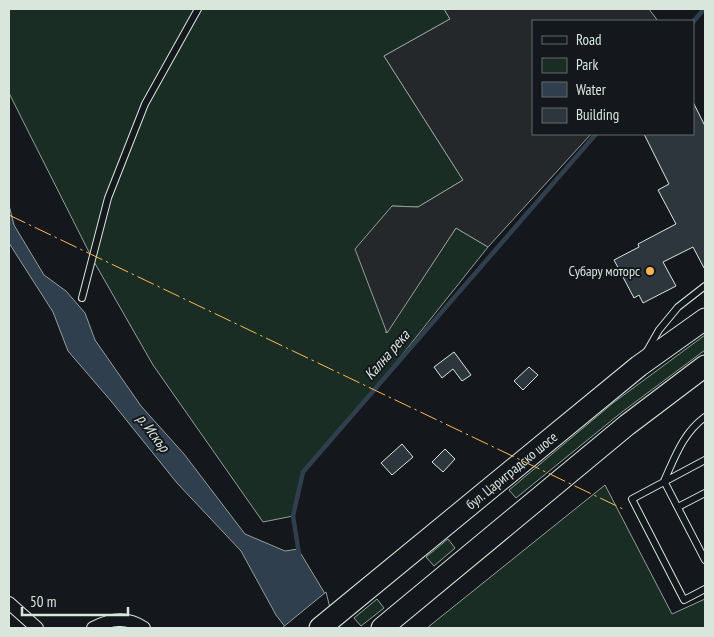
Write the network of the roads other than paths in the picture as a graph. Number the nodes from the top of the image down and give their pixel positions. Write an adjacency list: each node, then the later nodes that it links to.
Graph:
1 (198, 9): 3 (lane)
2 (705, 286): 5 (lane)
3 (82, 298)
4 (705, 319): 5 (highway, бул. Цариградско шосе)
5 (639, 366): 18 (highway, бул. Цариградско шосе)
6 (705, 366): 19 (highway)
7 (705, 417): 9 (lane)
8 (705, 460): 9 (lane)
9 (664, 482): 11 (lane); 13 (lane)
10 (705, 493): 11 (lane)
11 (678, 507): 12 (lane)
12 (705, 560)
13 (705, 589)
14 (9, 603): 15 (street)
15 (36, 628)
16 (92, 628): 17 (street)
17 (144, 628)
18 (320, 628)
19 (382, 628)

